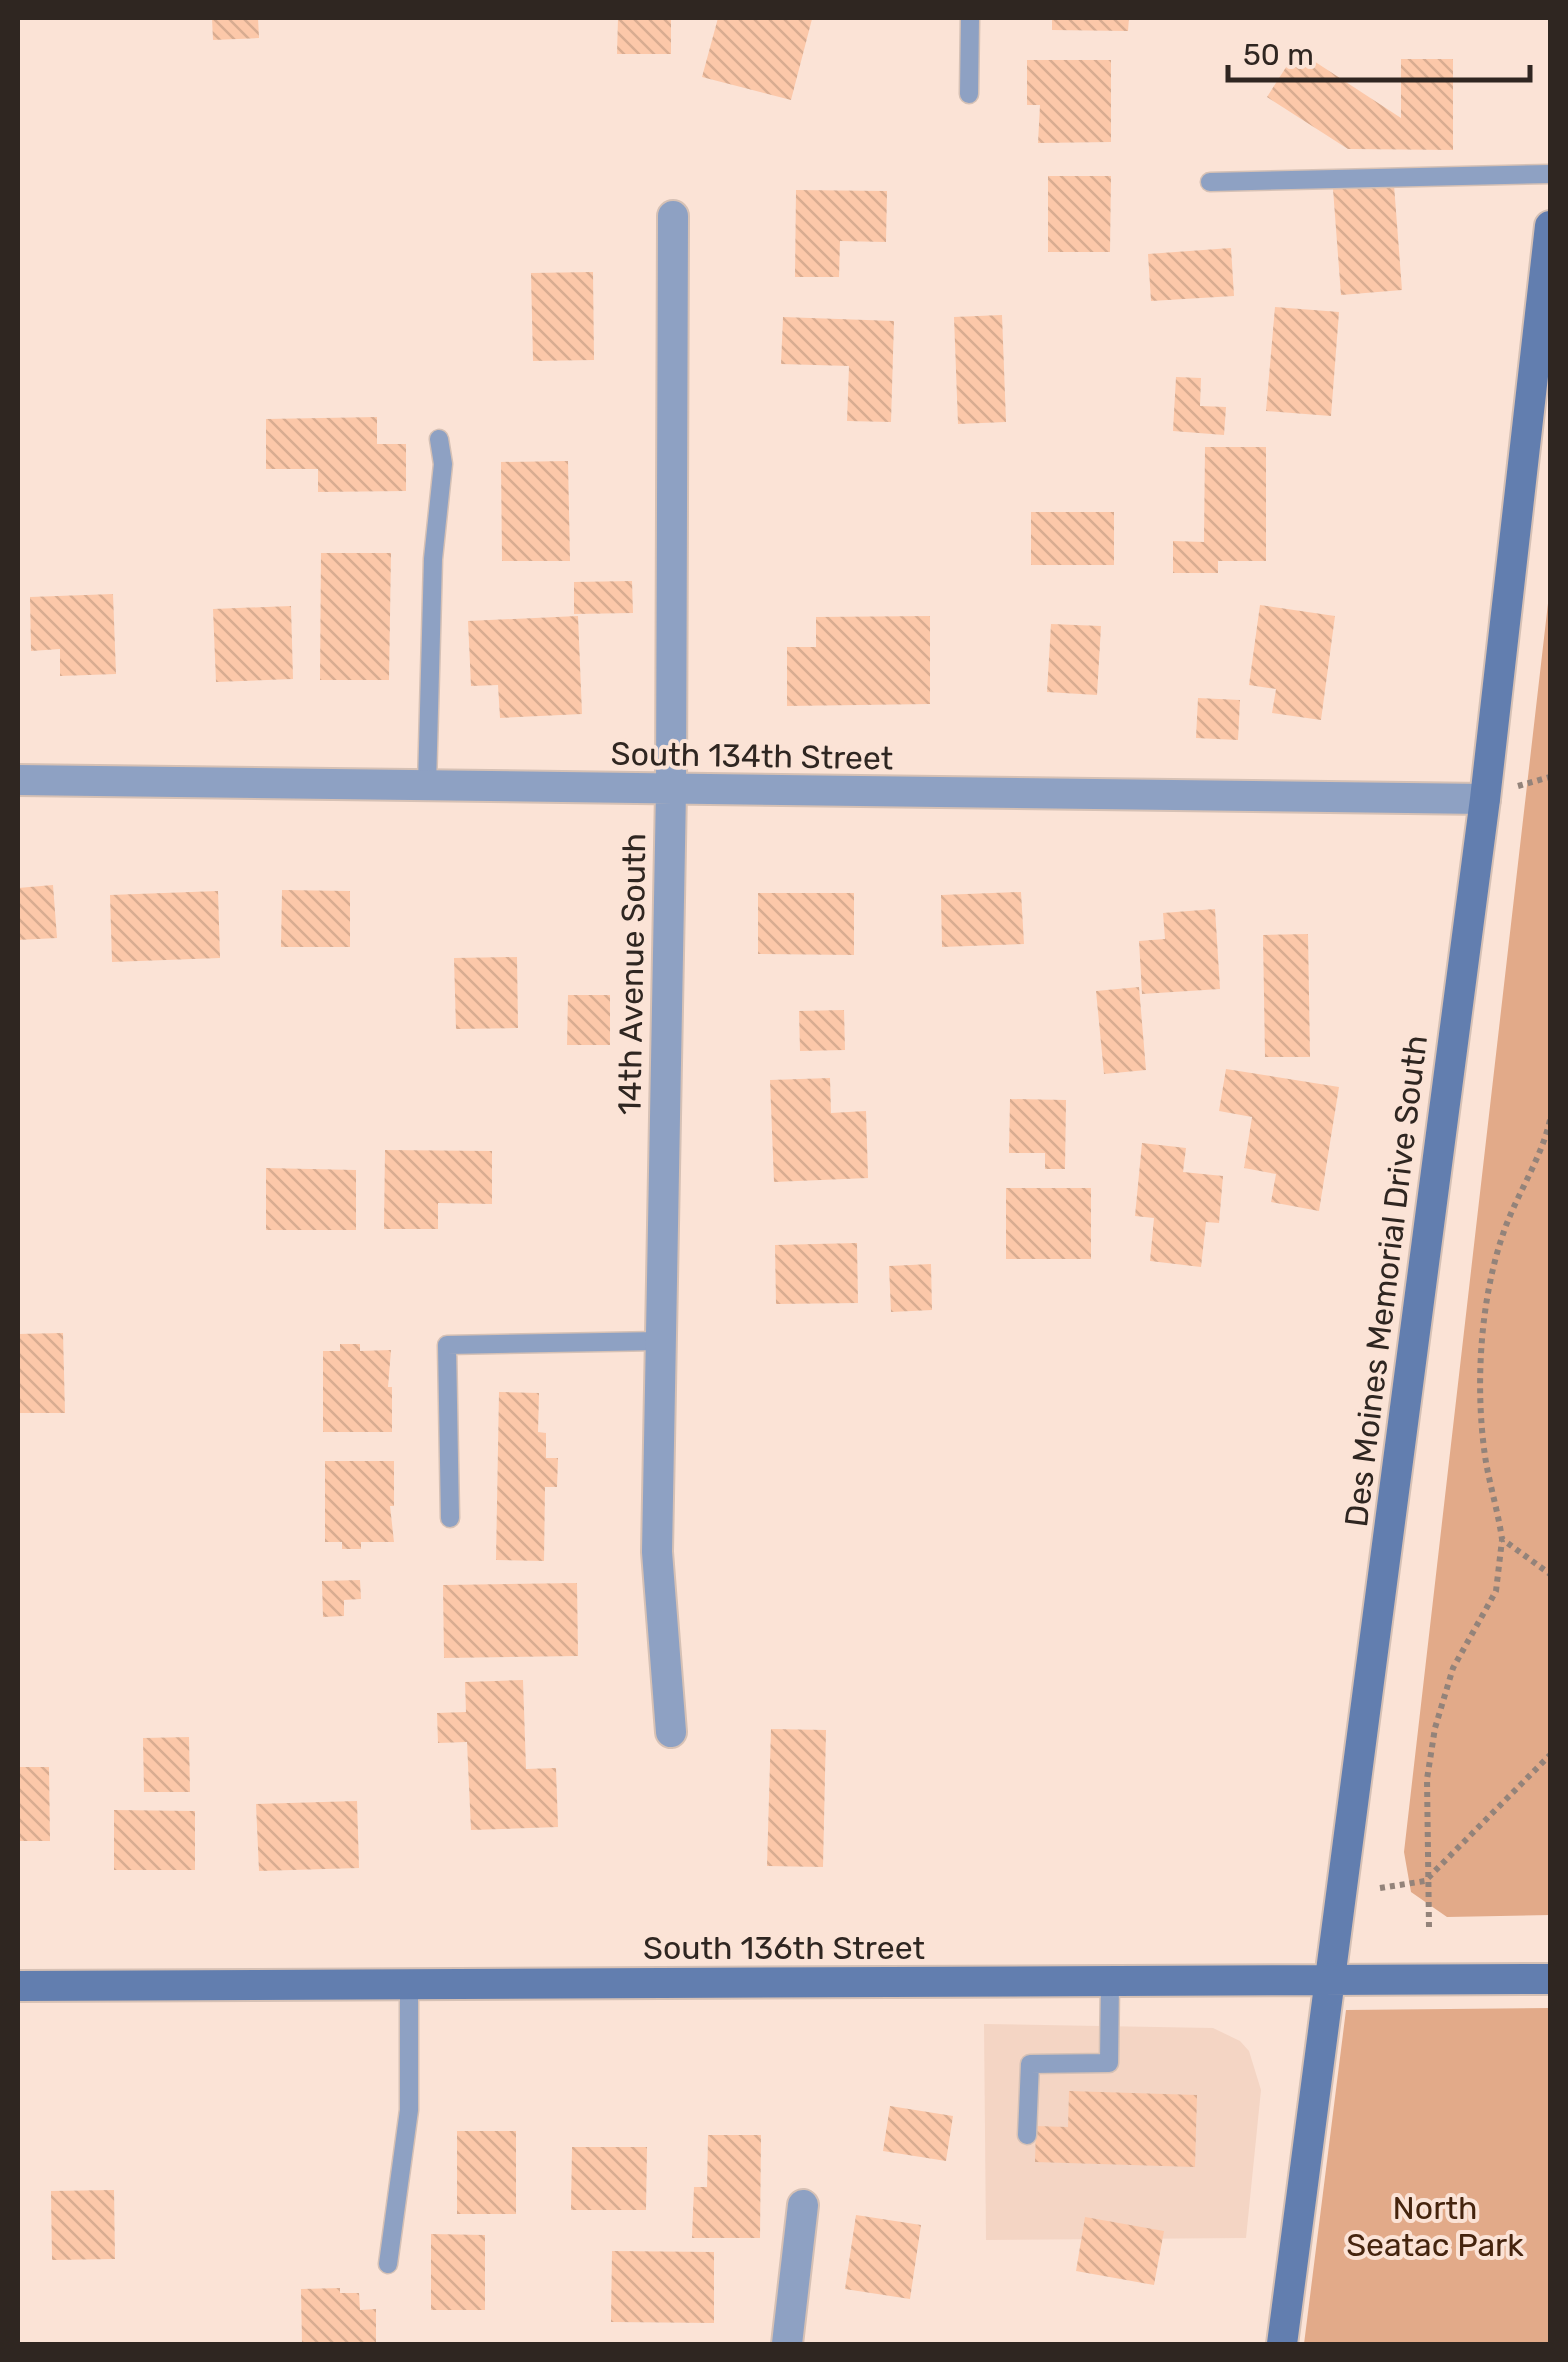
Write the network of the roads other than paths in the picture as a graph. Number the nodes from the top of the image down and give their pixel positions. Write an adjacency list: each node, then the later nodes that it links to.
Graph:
1 (970, 18): 2 (lane)
2 (969, 94)
3 (1550, 174): 4 (lane)
4 (1210, 182)
5 (673, 216): 10 (street, 14th Avenue South)
6 (1550, 226): 11 (main road, Des Moines Memorial Drive South)
7 (439, 439): 9 (lane)
8 (18, 780): 9 (street, South 134th Street)
9 (427, 785): 10 (street, South 134th Street)
10 (672, 791): 11 (street, South 134th Street); 12 (street, 14th Avenue South)
11 (1485, 799): 18 (main road, Des Moines Memorial Drive South)
12 (659, 1341): 13 (lane); 14 (street, 14th Avenue South)
13 (450, 1518)
14 (670, 1732)
15 (1550, 1979): 18 (main road, South 136th Street)
16 (1110, 1982): 17 (main road, South 136th Street); 18 (main road, South 136th Street); 20 (lane)
17 (409, 1984): 19 (main road, South 136th Street); 22 (lane)
18 (1330, 1984): 24 (main road, Des Moines Memorial Drive South)
19 (18, 1986)
20 (1027, 2135)
21 (803, 2205): 23 (street)
22 (388, 2264)
23 (787, 2344)
24 (1282, 2344)

